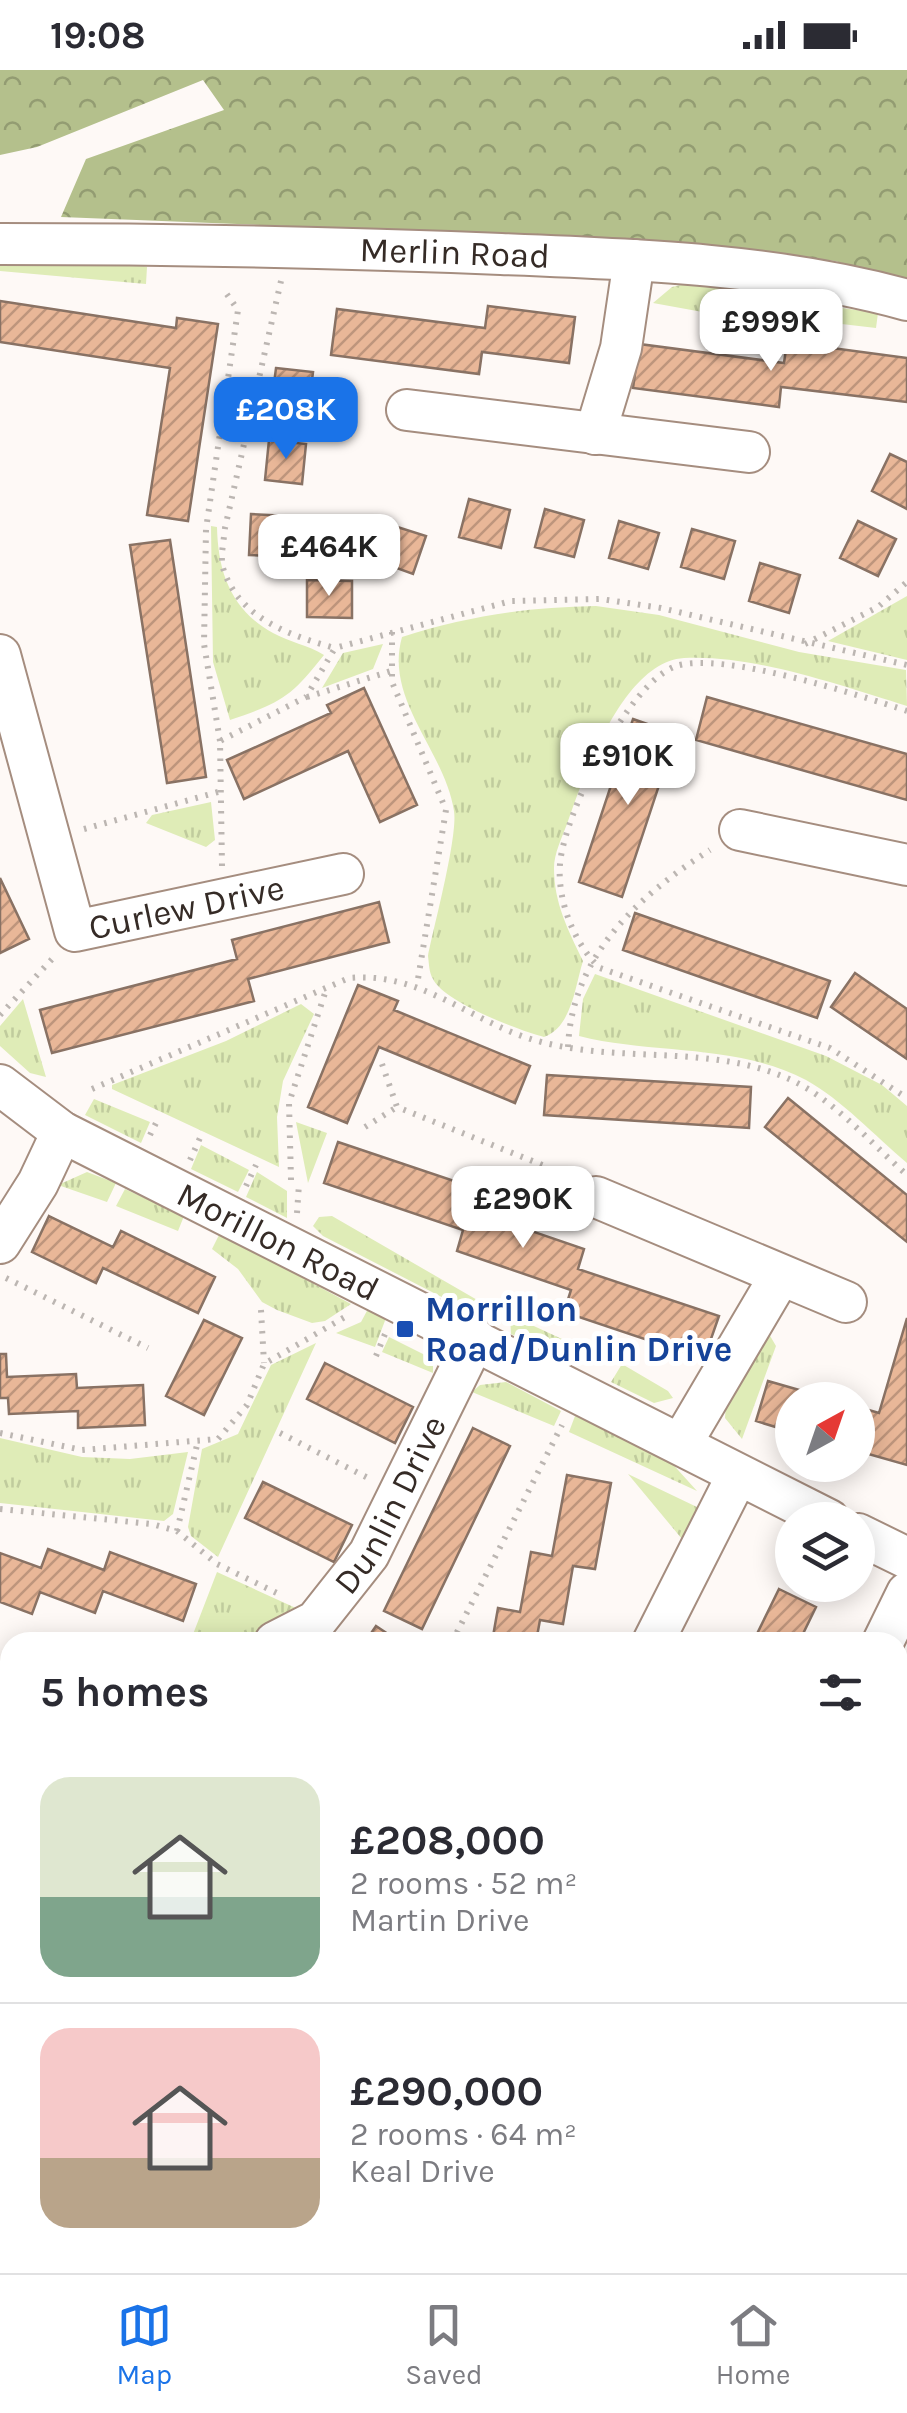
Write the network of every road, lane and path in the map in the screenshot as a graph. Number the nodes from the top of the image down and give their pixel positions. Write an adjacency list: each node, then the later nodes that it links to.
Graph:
1 (0, 244): 2 (street, Merlin Road)
2 (289, 245): 3 (street, Merlin Road); 10 (path)
3 (634, 260): 5 (street, Merlin Road); 7 (street)
4 (226, 293): 9 (path)
5 (907, 300)
6 (407, 410): 7 (street)
7 (595, 434): 8 (street)
8 (749, 452)
9 (208, 519): 10 (path); 20 (path)
10 (227, 520): 14 (path)
11 (907, 582): 13 (path)
12 (392, 632): 13 (path); 14 (path); 17 (path)
13 (804, 644): 16 (path)
14 (336, 648): 18 (path)
15 (0, 655): 23 (street, Curlew Drive)
16 (907, 665)
17 (391, 671): 18 (path); 29 (path)
18 (306, 697): 20 (path)
19 (907, 711): 28 (path)
20 (220, 741): 21 (path)
21 (218, 792): 23 (path); 26 (path)
22 (740, 830): 24 (street); 28 (path)
23 (50, 838): 27 (street, Curlew Drive)
24 (907, 865)
25 (343, 874): 26 (street, Curlew Drive)
26 (224, 898): 27 (street, Curlew Drive)
27 (76, 931): 31 (path)
28 (591, 960): 32 (path); 36 (path)
29 (417, 985): 30 (path); 32 (path)
30 (326, 990): 35 (path); 42 (path)
31 (0, 1015)
32 (568, 1047): 41 (path)
33 (382, 1064): 37 (path)
34 (0, 1085): 39 (street, Morillon Road)
35 (92, 1089)
36 (907, 1098)
37 (397, 1108): 38 (path); 40 (path)
38 (365, 1127)
39 (62, 1132): 44 (street); 47 (street, Morillon Road)
40 (544, 1166)
41 (907, 1175)
42 (291, 1180)
43 (596, 1197): 46 (street)
44 (0, 1243)
45 (0, 1275): 51 (path)
46 (780, 1276): 48 (street); 57 (street)
47 (380, 1290): 50 (street, Morillon Road); 52 (path)
48 (846, 1302)
49 (261, 1310): 52 (path)
50 (476, 1339): 53 (street, Morillon Road); 59 (street, Dunlin Drive)
51 (148, 1348)
52 (264, 1364): 56 (path)
53 (578, 1392): 57 (street, Morillon Road); 68 (path)
54 (0, 1433): 56 (path)
55 (280, 1434): 59 (path)
56 (197, 1444): 62 (path)
57 (681, 1444): 58 (street, Morillon Road)
58 (738, 1476): 60 (street, Morillon Road); 69 (street)
59 (398, 1493): 66 (street, Dunlin Drive)
60 (792, 1502)
61 (0, 1509): 62 (path)
62 (177, 1531): 66 (path)
63 (875, 1542): 64 (street)
64 (907, 1558)
65 (907, 1593): 70 (street)
66 (316, 1621): 67 (street, Dunlin Drive)
67 (295, 1632)
68 (457, 1632)
69 (658, 1632)
70 (887, 1632)

